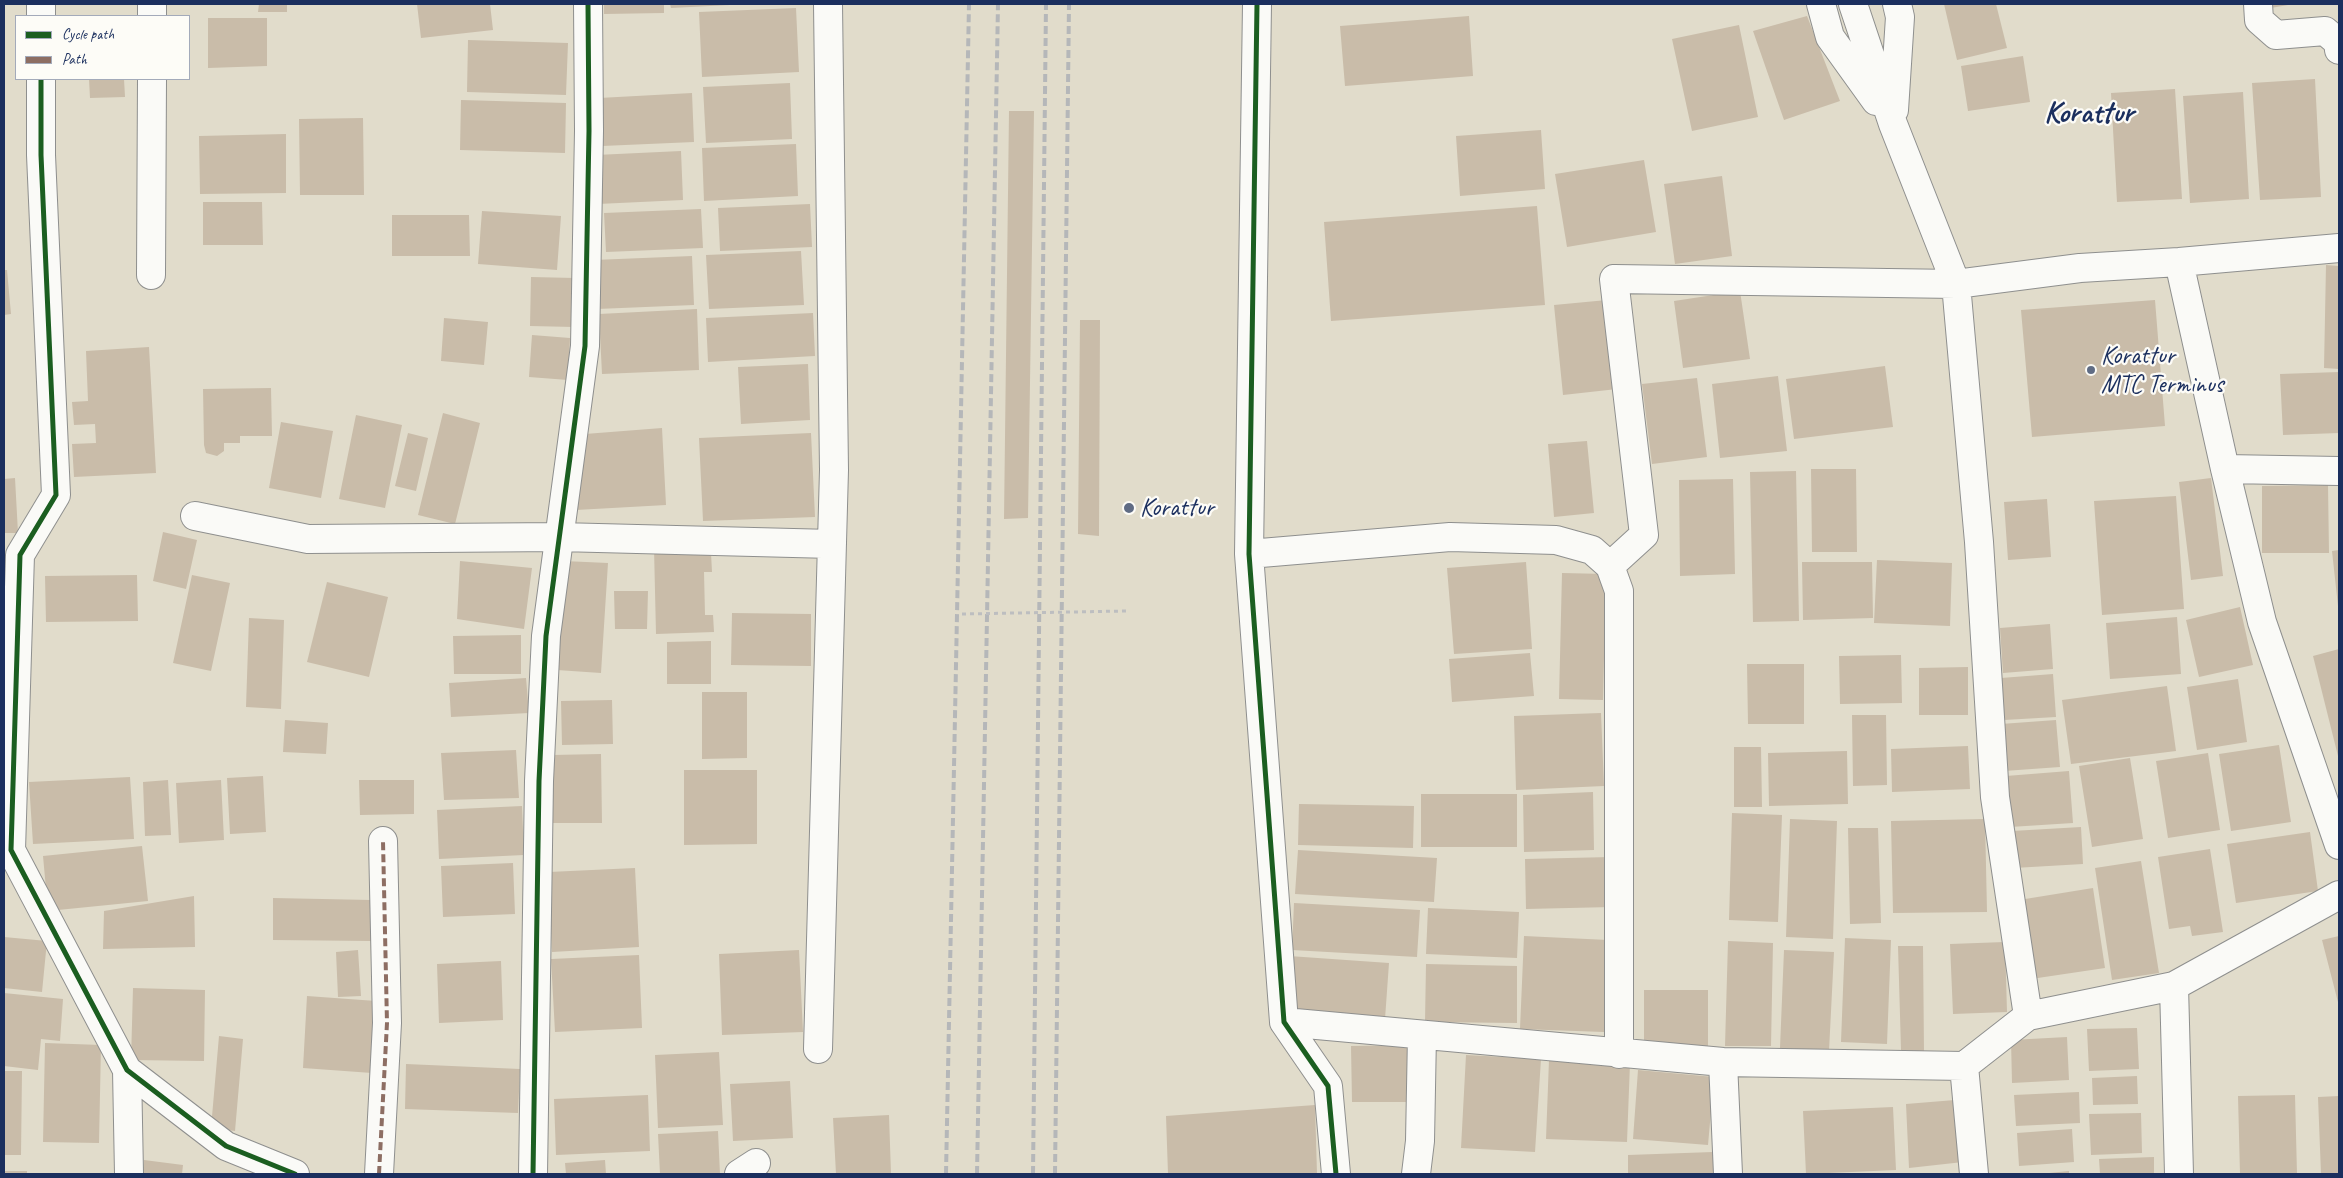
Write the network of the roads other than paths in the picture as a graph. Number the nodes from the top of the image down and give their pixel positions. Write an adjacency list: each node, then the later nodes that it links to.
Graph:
1 (588, 4): 19 (street)
2 (828, 4): 20 (street)
3 (1257, 4): 21 (street)
4 (1821, 4): 11 (street)
5 (1853, 4): 11 (street)
6 (1897, 4): 11 (street)
7 (2258, 4): 8 (street)
8 (2339, 50)
9 (41, 80): 25 (street)
10 (152, 80): 14 (street)
11 (1893, 124): 15 (street)
12 (2339, 248): 13 (street)
13 (2179, 262): 15 (street); 16 (street)
14 (150, 276)
15 (1956, 284): 22 (street); 28 (street)
16 (2225, 469): 17 (street); 24 (street)
17 (2339, 471)
18 (195, 516): 19 (street)
19 (559, 537): 20 (street); 39 (street)
20 (832, 544): 31 (street)
21 (1249, 554): 22 (street); 29 (street)
22 (1610, 566): 32 (street)
23 (383, 841): 38 (street)
24 (2339, 845)
25 (8, 848): 35 (street)
26 (2339, 894): 27 (street)
27 (2174, 986): 28 (street); 44 (street)
28 (2028, 1016): 34 (street)
29 (1284, 1022): 30 (street); 40 (street)
30 (1422, 1035): 32 (street); 41 (street)
31 (818, 1049)
32 (1619, 1054): 33 (street)
33 (1723, 1062): 34 (street); 42 (street)
34 (1964, 1066): 43 (street)
35 (127, 1070): 36 (street); 37 (street)
36 (129, 1174)
37 (295, 1174)
38 (378, 1174)
39 (533, 1174)
40 (1336, 1174)
41 (1416, 1174)
42 (1728, 1174)
43 (1974, 1174)
44 (2178, 1174)

